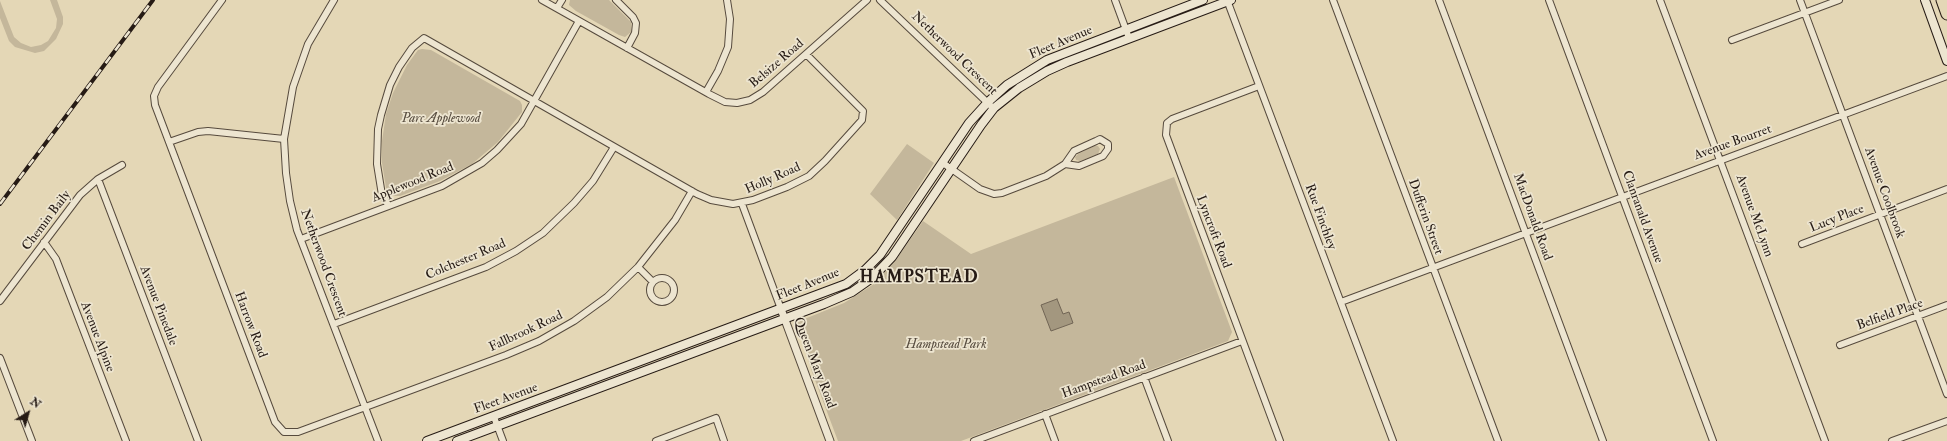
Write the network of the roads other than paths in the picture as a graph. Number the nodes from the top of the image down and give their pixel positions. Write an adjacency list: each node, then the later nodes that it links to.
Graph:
1 (222, 0): 38 (street, Harrow Road)
2 (334, 0): 37 (street, Netherwood Crescent)
3 (542, 0): 20 (street, Belsize Road)
4 (562, 0): 20 (street)
5 (616, 0): 27 (street)
6 (727, 0): 32 (street)
7 (867, 0): 28 (street, Belsize Road)
8 (880, 0): 34 (street, Netherwood Crescent)
9 (1115, 0): 24 (street)
10 (1203, 0): 24 (main road, Fleet Avenue)
11 (1229, 0): 25 (main road, Fleet Avenue); 31 (street, Rue Finchley)
12 (1332, 0): 57 (street, Dufferin Street)
13 (1439, 0): 52 (street, MacDonald Road)
14 (1549, 0): 48 (street, Clanranald Avenue)
15 (1660, 0): 40 (street, Avenue McLynn)
16 (1800, 0): 21 (street, Avenue Coolbrook)
17 (1839, 0): 21 (street)
18 (1925, 0): 29 (main road)
19 (1942, 0): 22 (highway)
20 (557, 8): 23 (street, Belsize Road)
21 (1805, 13): 26 (street); 36 (street, Avenue Coolbrook)
22 (1947, 14)
23 (579, 21): 27 (street, Belsize Road); 33 (street, Applewood Road)
24 (1126, 29): 25 (street); 34 (main road, Fleet Avenue)
25 (1130, 38): 35 (main road, Fleet Avenue)
26 (1732, 40)
27 (627, 48): 32 (street, Belsize Road)
28 (806, 54): 32 (street, Belsize Road); 49 (street, Holly Road)
29 (1947, 61)
30 (1947, 76): 36 (street, Avenue Bourret)
31 (1259, 86): 60 (street, Rue Finchley); 66 (street, Lyncroft Road)
32 (706, 92)
33 (534, 101): 39 (street, Holly Road); 50 (street, Applewood Road); 50 (street, Holly Road)
34 (988, 102): 35 (street, Netherwood Crescent); 41 (main road, Fleet Avenue)
35 (994, 108): 44 (main road, Fleet Avenue)
36 (1843, 114): 40 (street, Avenue Bourret); 51 (street, Avenue Coolbrook)
37 (284, 139): 38 (street); 53 (street, Netherwood Crescent)
38 (169, 142): 71 (street, Harrow Road)
39 (614, 147): 47 (street, Holly Road); 65 (street, Colchester Road)
40 (1721, 159): 48 (street, Avenue Bourret); 94 (street, Avenue McLynn)
41 (942, 163): 44 (street); 62 (main road, Fleet Avenue)
42 (1065, 164): 42 (street); 44 (street)
43 (122, 165): 45 (street, Chemin Baily)
44 (950, 169): 64 (main road, Fleet Avenue)
45 (98, 179): 54 (street, Chemin Baily); 78 (street, Avenue Pinedale)
46 (1947, 189): 51 (street, Lucy Place)
47 (692, 191): 49 (street, Holly Road); 56 (street, Fallbrook Road)
48 (1622, 197): 52 (street, Avenue Bourret); 93 (street, Clanranald Avenue)
49 (742, 204): 62 (street, Queen Mary Road)
50 (388, 206): 53 (street, Applewood Road)
51 (1880, 214): 55 (street, Lucy Place); 63 (street, Avenue Coolbrook)
52 (1526, 232): 57 (street); 92 (street, MacDonald Road)
53 (301, 239): 65 (street, Netherwood Crescent)
54 (44, 242): 59 (street, Chemin Baily); 77 (street, Avenue Alpine)
55 (1802, 244)
56 (638, 267): 58 (street); 71 (street, Fallbrook Road)
57 (1433, 268): 60 (street); 91 (street, Dufferin Street)
58 (653, 282): 58 (street)
59 (0, 302)
60 (1341, 302): 90 (street, Rue Finchley)
61 (1947, 305): 63 (street, Belfield Place)
62 (781, 309): 64 (street, Queen Mary Road); 73 (main road, Fleet Avenue)
63 (1918, 316): 67 (street, Belfield Place); 70 (street, Avenue Coolbrook)
64 (784, 319): 75 (main road, Fleet Avenue); 85 (street, Queen Mary Road)
65 (334, 324): 71 (street, Netherwood Crescent)
66 (1242, 341): 69 (street, Hampstead Road); 89 (street, Lyncroft Road)
67 (1840, 345)
68 (0, 358): 76 (street)
69 (1144, 377): 72 (street, Hampstead Road); 88 (street)
70 (1947, 394)
71 (365, 408): 79 (street, Netherwood Crescent)
72 (1045, 414): 86 (street, Hampstead Road); 87 (street)
73 (494, 417): 75 (street); 80 (main road, Fleet Avenue)
74 (1947, 421): 95 (street)
75 (497, 426): 81 (main road, Fleet Avenue); 82 (street)
76 (32, 441)
77 (126, 441)
78 (198, 441)
79 (378, 441)
80 (427, 441)
81 (456, 441)
82 (503, 441)
83 (656, 441): 84 (street)
84 (724, 441)
85 (830, 441)
86 (974, 441)
87 (1055, 441)
88 (1168, 441)
89 (1280, 441)
90 (1393, 441)
91 (1498, 441)
92 (1603, 441)
93 (1713, 441)
94 (1825, 441)
95 (1892, 441)

